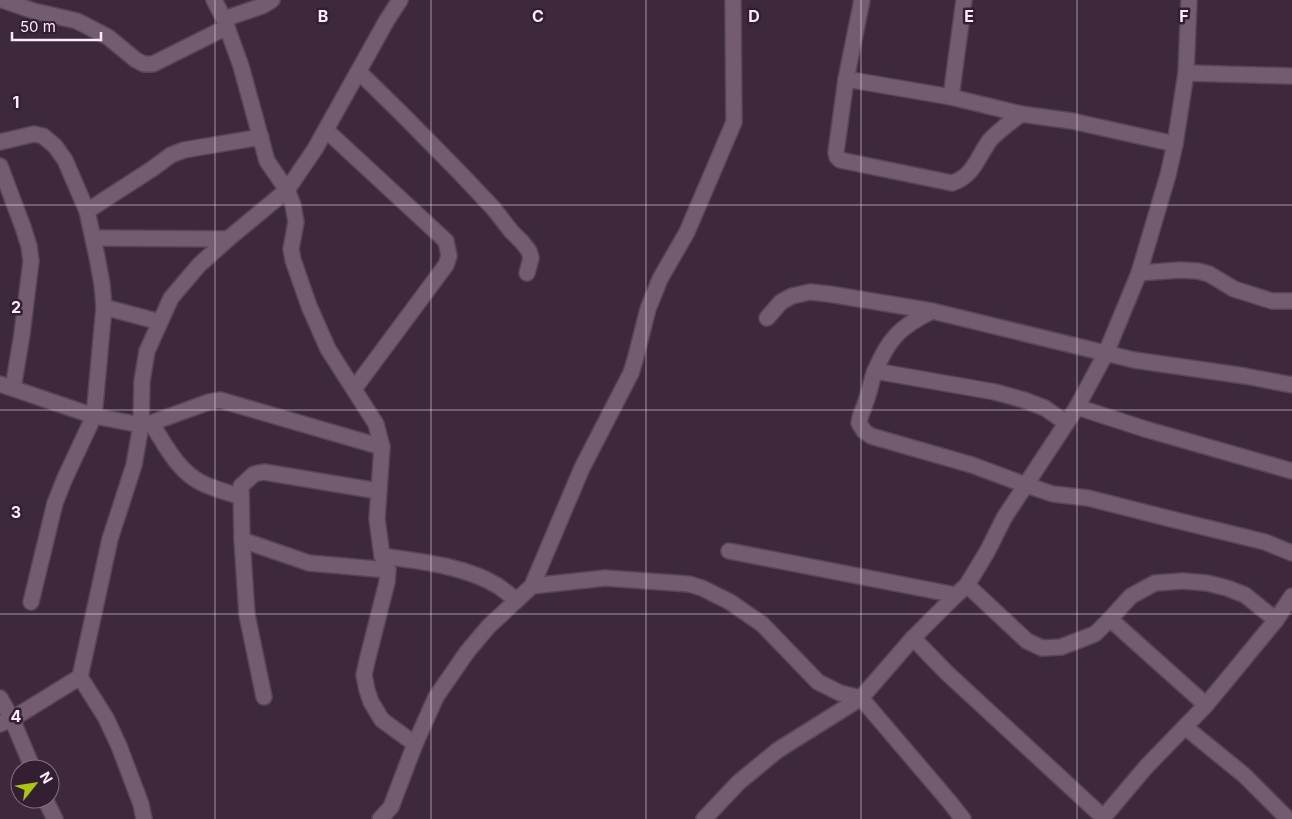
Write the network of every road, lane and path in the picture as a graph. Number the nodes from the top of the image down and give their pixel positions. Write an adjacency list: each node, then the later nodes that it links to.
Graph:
1 (2, 0): 9 (street)
2 (214, 0): 9 (street)
3 (272, 0): 9 (street)
4 (400, 0): 10 (street)
5 (733, 0): 50 (street)
6 (862, 0): 13 (street)
7 (964, 0): 14 (street)
8 (1189, 0): 11 (street)
9 (225, 23): 17 (street)
10 (359, 72): 16 (street); 25 (street)
11 (1186, 73): 12 (street); 19 (street)
12 (1292, 76)
13 (846, 79): 14 (street); 15 (street)
14 (951, 97): 15 (street)
15 (1021, 114): 19 (street)
16 (326, 130): 21 (street); 36 (street)
17 (261, 137): 21 (street); 22 (street)
18 (0, 142): 22 (street)
19 (1175, 144): 26 (street)
20 (0, 166): 35 (street)
21 (287, 190): 24 (street); 36 (street)
22 (86, 211): 23 (street)
23 (93, 238): 24 (street); 28 (street)
24 (228, 239): 31 (street)
25 (527, 273)
26 (1139, 273): 27 (street); 32 (street)
27 (1292, 301)
28 (104, 307): 31 (street); 38 (street)
29 (932, 311): 30 (street); 32 (street); 33 (street)
30 (767, 318)
31 (160, 322): 40 (street)
32 (1106, 353): 34 (street); 37 (street)
33 (875, 371): 39 (street); 43 (street)
34 (1292, 385)
35 (6, 386): 38 (street)
36 (354, 389): 41 (street)
37 (1077, 407): 39 (street); 42 (street)
38 (94, 416): 40 (street); 54 (street)
39 (1066, 423): 43 (street)
40 (146, 424): 41 (street); 45 (street); 58 (street)
41 (382, 448): 44 (street)
42 (1292, 471)
43 (1026, 485): 48 (street); 51 (street)
44 (378, 491): 45 (street); 49 (street)
45 (240, 497): 46 (street)
46 (242, 540): 49 (street); 59 (street)
47 (729, 551): 51 (street)
48 (1292, 553)
49 (385, 563): 53 (street); 65 (street)
50 (532, 586): 53 (street); 61 (street)
51 (962, 590): 55 (street); 57 (street)
52 (1292, 596): 56 (street)
53 (517, 600): 65 (street)
54 (31, 602)
55 (1110, 620): 56 (street); 62 (street)
56 (1276, 620): 62 (street)
57 (913, 638): 61 (street); 67 (street)
58 (80, 677): 63 (street); 68 (street)
59 (264, 697)
60 (0, 698): 63 (street)
61 (861, 698): 70 (street); 71 (street)
62 (1206, 706): 64 (street)
63 (6, 721): 66 (street)
64 (1185, 727): 67 (street); 72 (street)
65 (415, 744): 69 (street)
66 (27, 759)
67 (1102, 818)
68 (144, 819)
69 (380, 819)
70 (704, 819)
71 (963, 819)
72 (1288, 819)

